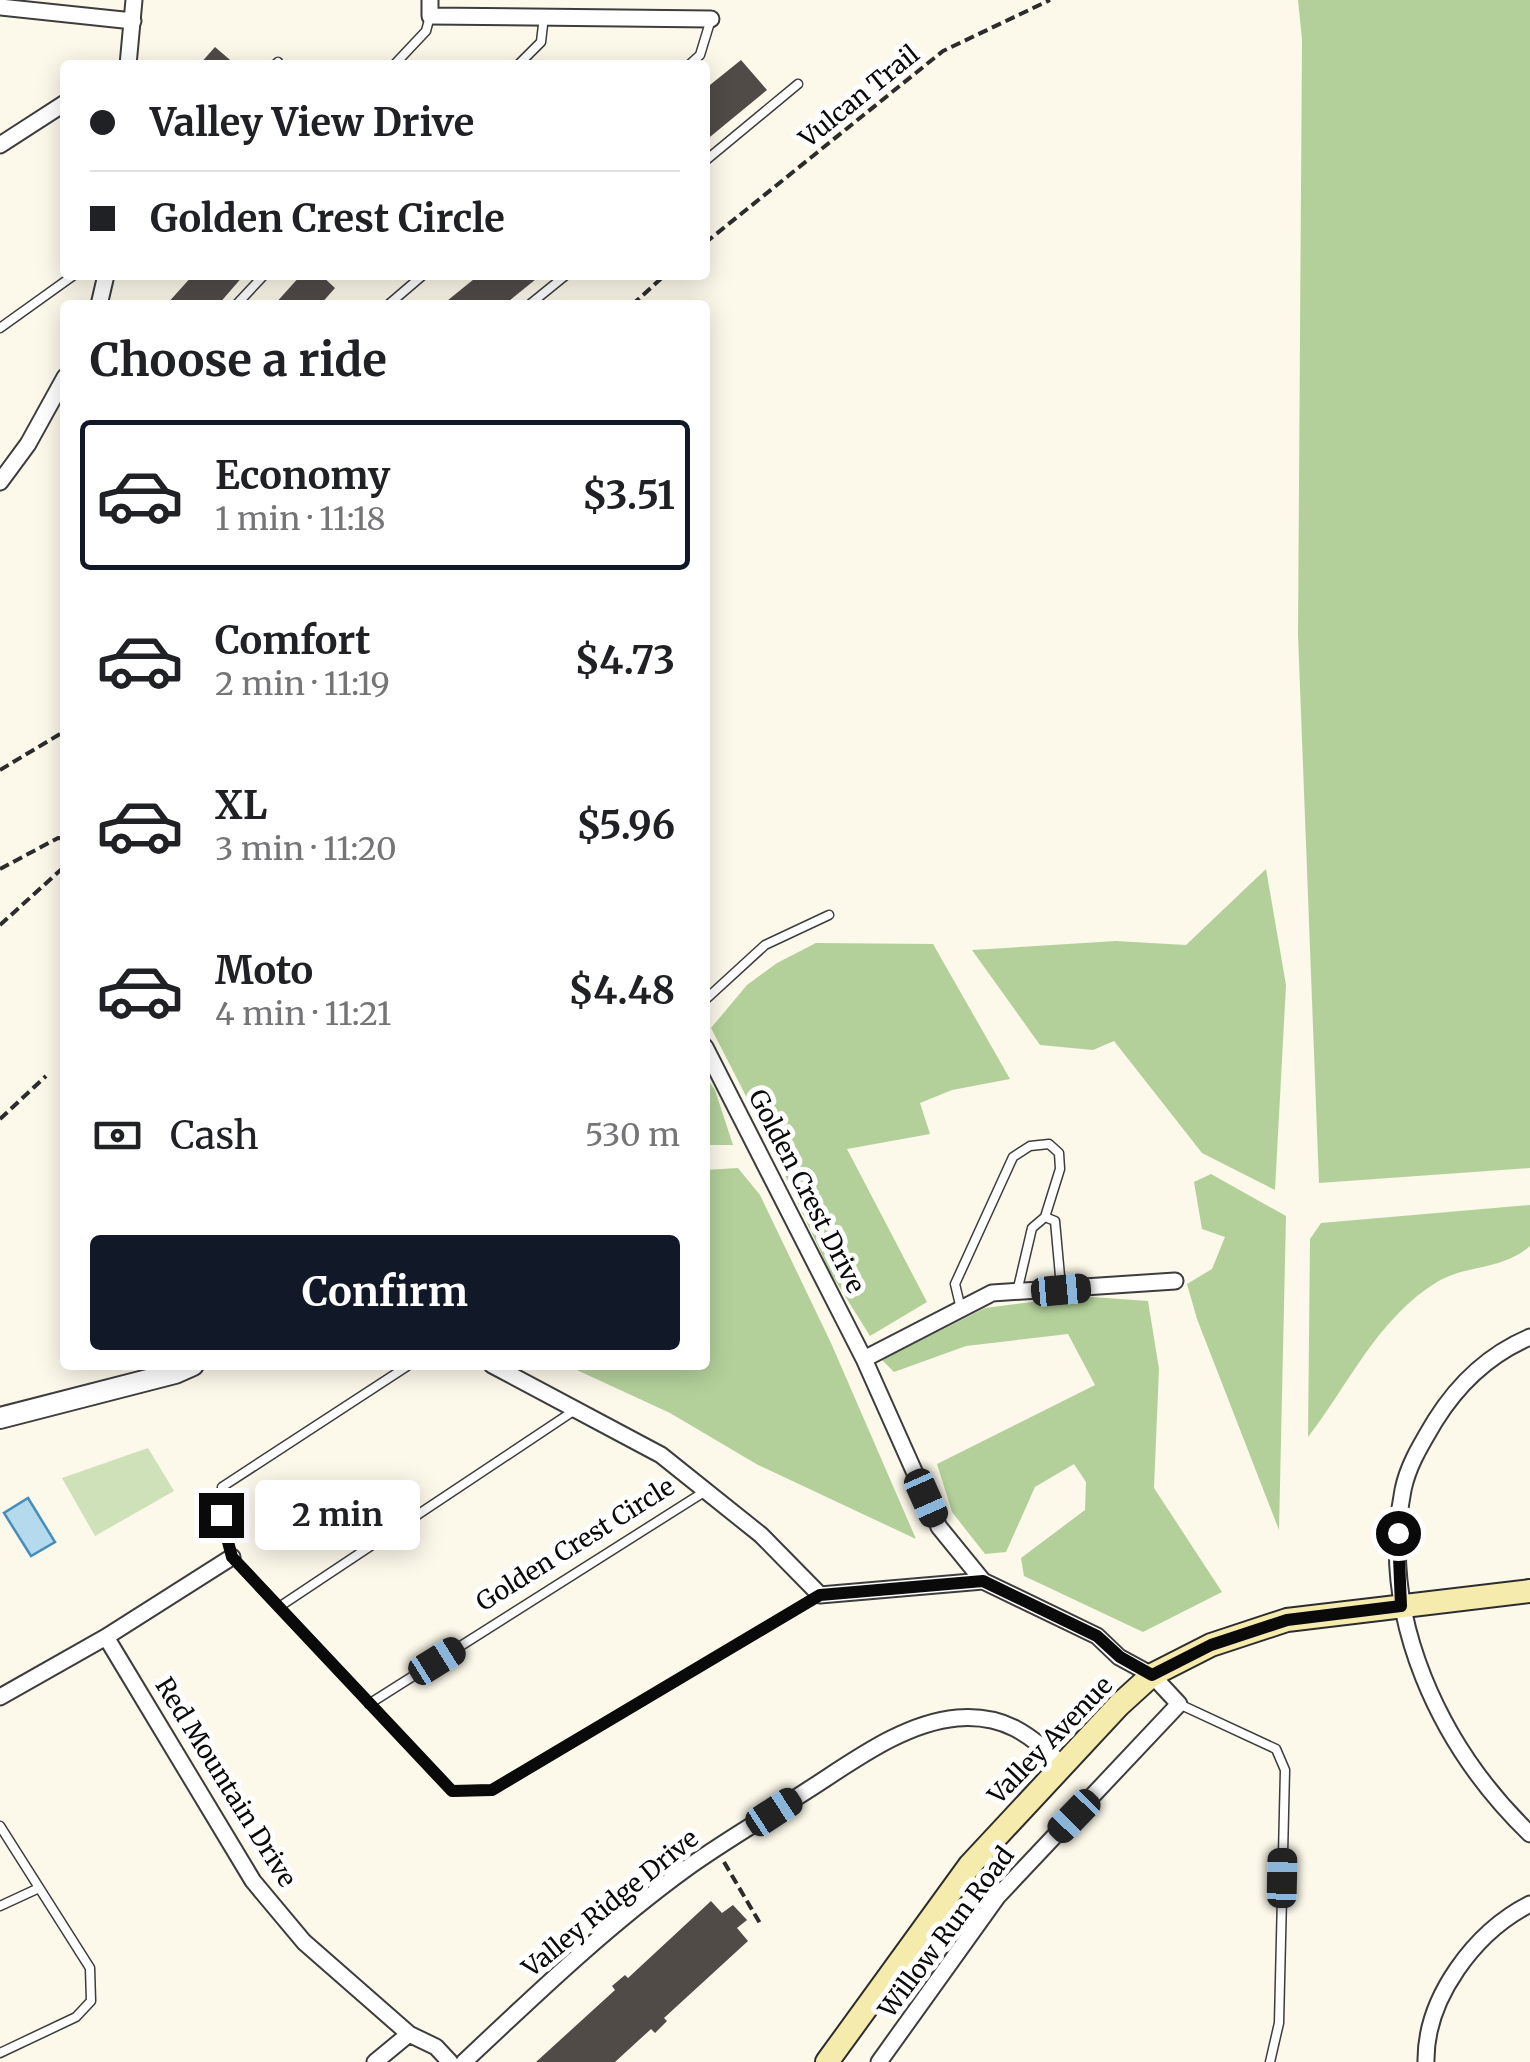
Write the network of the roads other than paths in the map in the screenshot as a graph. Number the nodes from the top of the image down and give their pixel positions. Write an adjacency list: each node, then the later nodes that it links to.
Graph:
1 (134, 0): 6 (street)
2 (0, 8): 6 (street)
3 (430, 8): 4 (street); 8 (lane)
4 (544, 16): 5 (street); 9 (lane)
5 (711, 19): 10 (lane)
6 (133, 21): 7 (street)
7 (128, 60)
8 (399, 60)
9 (523, 60)
10 (694, 60)
11 (798, 84): 14 (lane)
12 (60, 106): 13 (street)
13 (0, 144)
14 (710, 158)
15 (67, 280): 22 (lane)
16 (259, 280): 19 (lane)
17 (417, 280): 20 (lane)
18 (560, 280): 21 (lane)
19 (241, 300)
20 (394, 300)
21 (535, 300)
22 (0, 328)
23 (60, 386): 24 (street)
24 (0, 482)
25 (829, 915): 26 (lane)
26 (710, 995)
27 (710, 1057): 34 (street, Golden Crest Drive)
28 (1045, 1217): 30 (lane); 31 (lane); 32 (lane)
29 (1174, 1281): 30 (street)
30 (1061, 1290): 31 (street)
31 (1017, 1292): 32 (street)
32 (961, 1309): 34 (street)
33 (1530, 1337): 45 (street)
34 (864, 1358): 42 (street, Golden Crest Drive)
35 (182, 1370): 39 (street)
36 (401, 1370): 41 (lane)
37 (502, 1370): 38 (street, Golden Crest Circle)
38 (577, 1409): 40 (street, Golden Crest Circle); 46 (lane)
39 (0, 1418)
40 (706, 1491): 44 (street, Golden Crest Circle); 50 (lane, Golden Crest Circle)
41 (232, 1557): 46 (lane); 47 (street)
42 (983, 1581): 44 (street); 48 (street, Golden Crest Drive)
43 (1530, 1591): 45 (main road, Valley Avenue)
44 (820, 1595): 50 (lane)
45 (1401, 1606): 48 (main road, Valley Avenue); 54 (street)
46 (279, 1607): 50 (lane)
47 (106, 1637): 49 (street); 58 (street, Red Mountain Drive)
48 (1152, 1675): 51 (street, Golden Crest Drive); 52 (main road, Valley Avenue)
49 (0, 1697)
50 (370, 1704)
51 (1179, 1704): 64 (street, Willow Run Road); 65 (lane)
52 (1063, 1765): 62 (street, Valley Ridge Drive); 63 (main road, Valley Avenue)
53 (0, 1826): 55 (lane)
54 (1530, 1834)
55 (40, 1888): 57 (lane); 59 (lane)
56 (1530, 1904): 66 (street)
57 (0, 1906)
58 (409, 2034): 60 (street); 61 (street, Red Mountain Drive)
59 (0, 2052)
60 (375, 2062)
61 (450, 2062)
62 (464, 2062)
63 (827, 2062)
64 (880, 2062)
65 (1270, 2062)
66 (1426, 2062)

